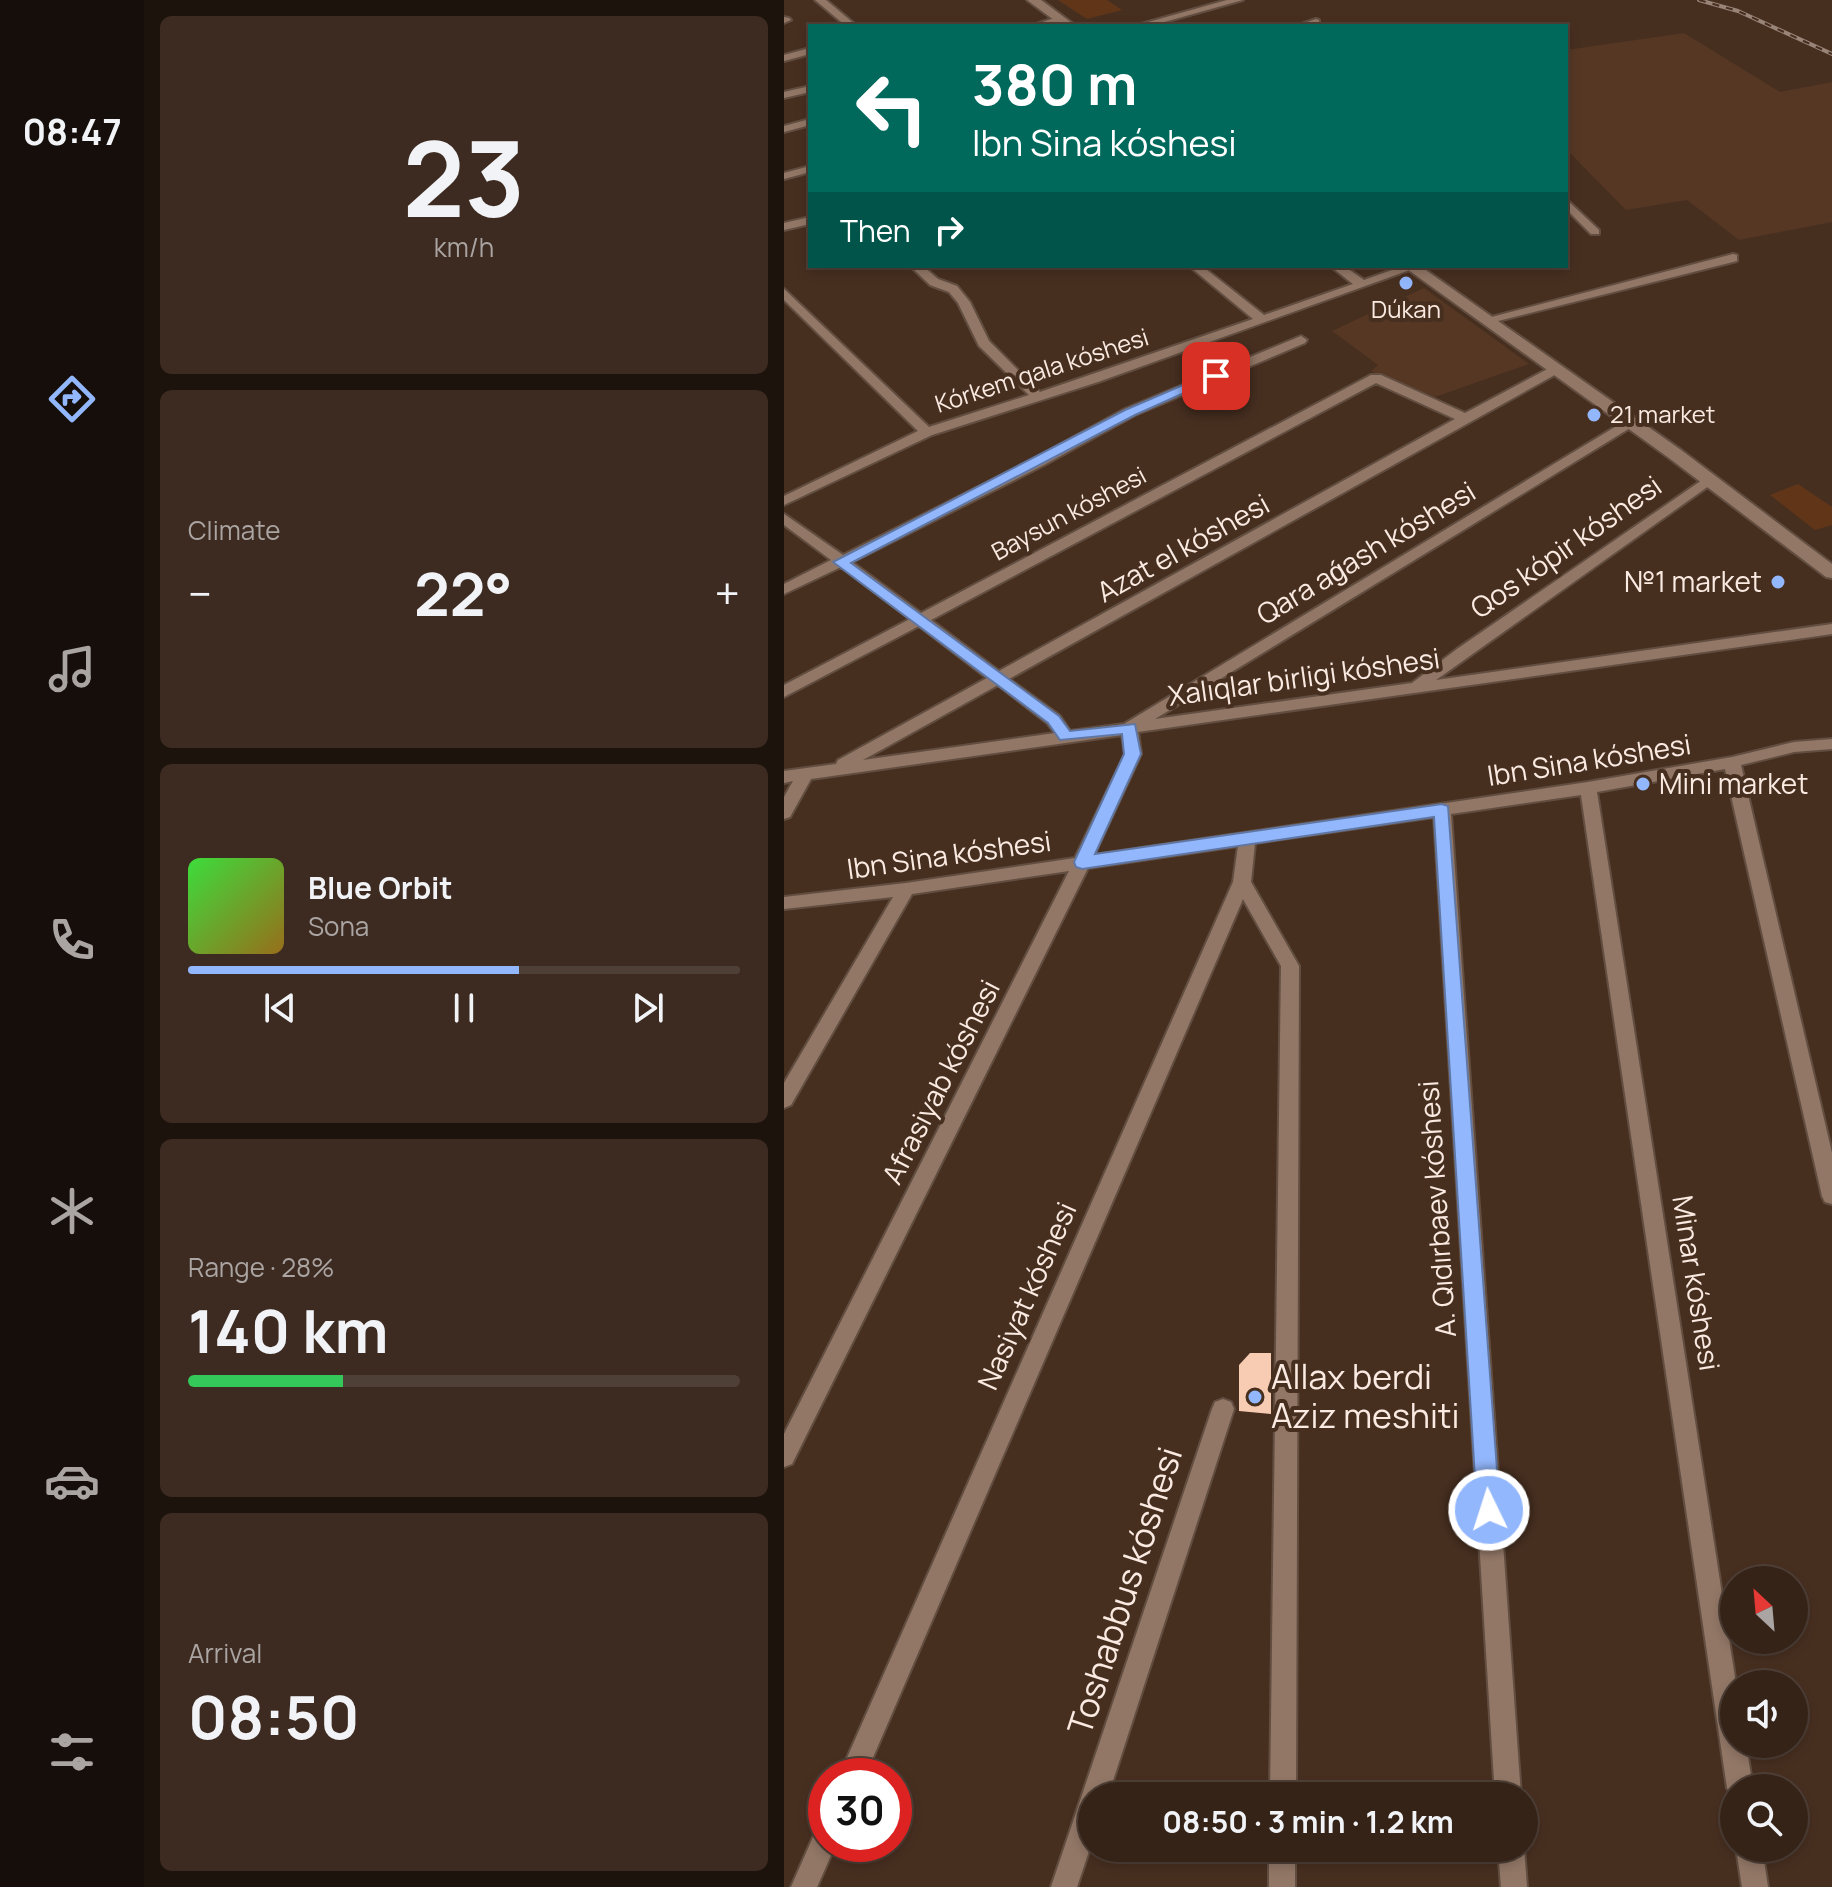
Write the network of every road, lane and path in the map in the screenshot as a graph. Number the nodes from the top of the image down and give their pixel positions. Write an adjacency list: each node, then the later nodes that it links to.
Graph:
1 (820, 0): 6 (street)
2 (1033, 0): 5 (street)
3 (1238, 0): 7 (street)
4 (1316, 22): 8 (street)
5 (1065, 23)
6 (850, 24)
7 (1158, 24)
8 (1308, 24)
9 (808, 52): 10 (street)
10 (784, 58)
11 (808, 89): 12 (street)
12 (784, 95)
13 (808, 123): 14 (street)
14 (784, 129)
15 (808, 170): 16 (street)
16 (784, 176)
17 (1568, 204): 20 (street)
18 (808, 221): 19 (street)
19 (784, 227)
20 (1595, 232)
21 (1733, 258): 30 (street)
22 (918, 268): 33 (street)
23 (1197, 268): 29 (street)
24 (1339, 268): 27 (street)
25 (1408, 268): 27 (street, Kórkem qala kóshesi)
26 (1412, 268): 30 (street)
27 (1362, 284): 29 (street, Kórkem qala kóshesi)
28 (784, 293): 36 (street)
29 (1261, 319): 33 (street, Kórkem qala kóshesi)
30 (1486, 320): 32 (street)
31 (1301, 340): 40 (street)
32 (1555, 369): 34 (street, Azat el kóshesi); 35 (street)
33 (1037, 396): 36 (street, Kórkem qala kóshesi)
34 (1467, 419): 43 (street, Baysun kóshesi); 45 (street, Azat el kóshesi)
35 (1630, 422): 37 (street); 48 (street, Qara aǵash kóshesi)
36 (927, 432): 38 (street, Kórkem qala kóshesi)
37 (1708, 480): 41 (street); 46 (street, Qos kópir kóshesi)
38 (784, 501)
39 (784, 518): 40 (street)
40 (841, 562): 42 (street); 43 (street)
41 (1832, 573)
42 (784, 590)
43 (917, 619): 45 (street); 47 (street, Baysun kóshesi)
44 (1832, 629): 46 (street, Xalıqlar birligi kóshesi)
45 (999, 680): 49 (street); 52 (street, Azat el kóshesi)
46 (1417, 687): 48 (street, Xalıqlar birligi kóshesi)
47 (784, 692)
48 (1129, 728): 49 (street, Xalıqlar birligi kóshesi); 59 (street, Afrasiyab kóshesi)
49 (1066, 737): 52 (street, Xalıqlar birligi kóshesi)
50 (1832, 744): 51 (street, Ibn Sina kóshesi)
51 (1732, 762): 55 (street, Ibn Sina kóshesi); 64 (street)
52 (835, 769): 53 (street, Xalıqlar birligi kóshesi)
53 (805, 774): 54 (street, Xalıqlar birligi kóshesi); 57 (street)
54 (784, 777)
55 (1588, 788): 56 (street, Ibn Sina kóshesi); 68 (street, Minar kóshesi)
56 (1442, 810): 58 (street, Ibn Sina kóshesi); 71 (street, A. Qıdırbaev kóshesi)
57 (784, 813)
58 (1247, 839): 59 (street, Ibn Sina kóshesi); 60 (street, Nasiyat kóshesi)
59 (1082, 862): 61 (street, Ibn Sina kóshesi); 66 (street, Afrasiyab kóshesi)
60 (1242, 882): 67 (street, Nasiyat kóshesi); 70 (street)
61 (906, 889): 62 (street, Ibn Sina kóshesi); 63 (street)
62 (784, 903)
63 (784, 1100)
64 (1832, 1196)
65 (1223, 1409): 69 (street, Toshabbus kóshesi)
66 (784, 1457)
67 (860, 1758)
68 (1738, 1774)
69 (1100, 1782)
70 (1283, 1782)
71 (1507, 1782)
72 (1078, 1846): 78 (street)
73 (815, 1862): 77 (street)
74 (1282, 1862): 79 (street)
75 (1512, 1862): 80 (street)
76 (1751, 1862): 81 (street)
77 (804, 1887)
78 (1064, 1887)
79 (1282, 1887)
80 (1514, 1887)
81 (1755, 1887)

